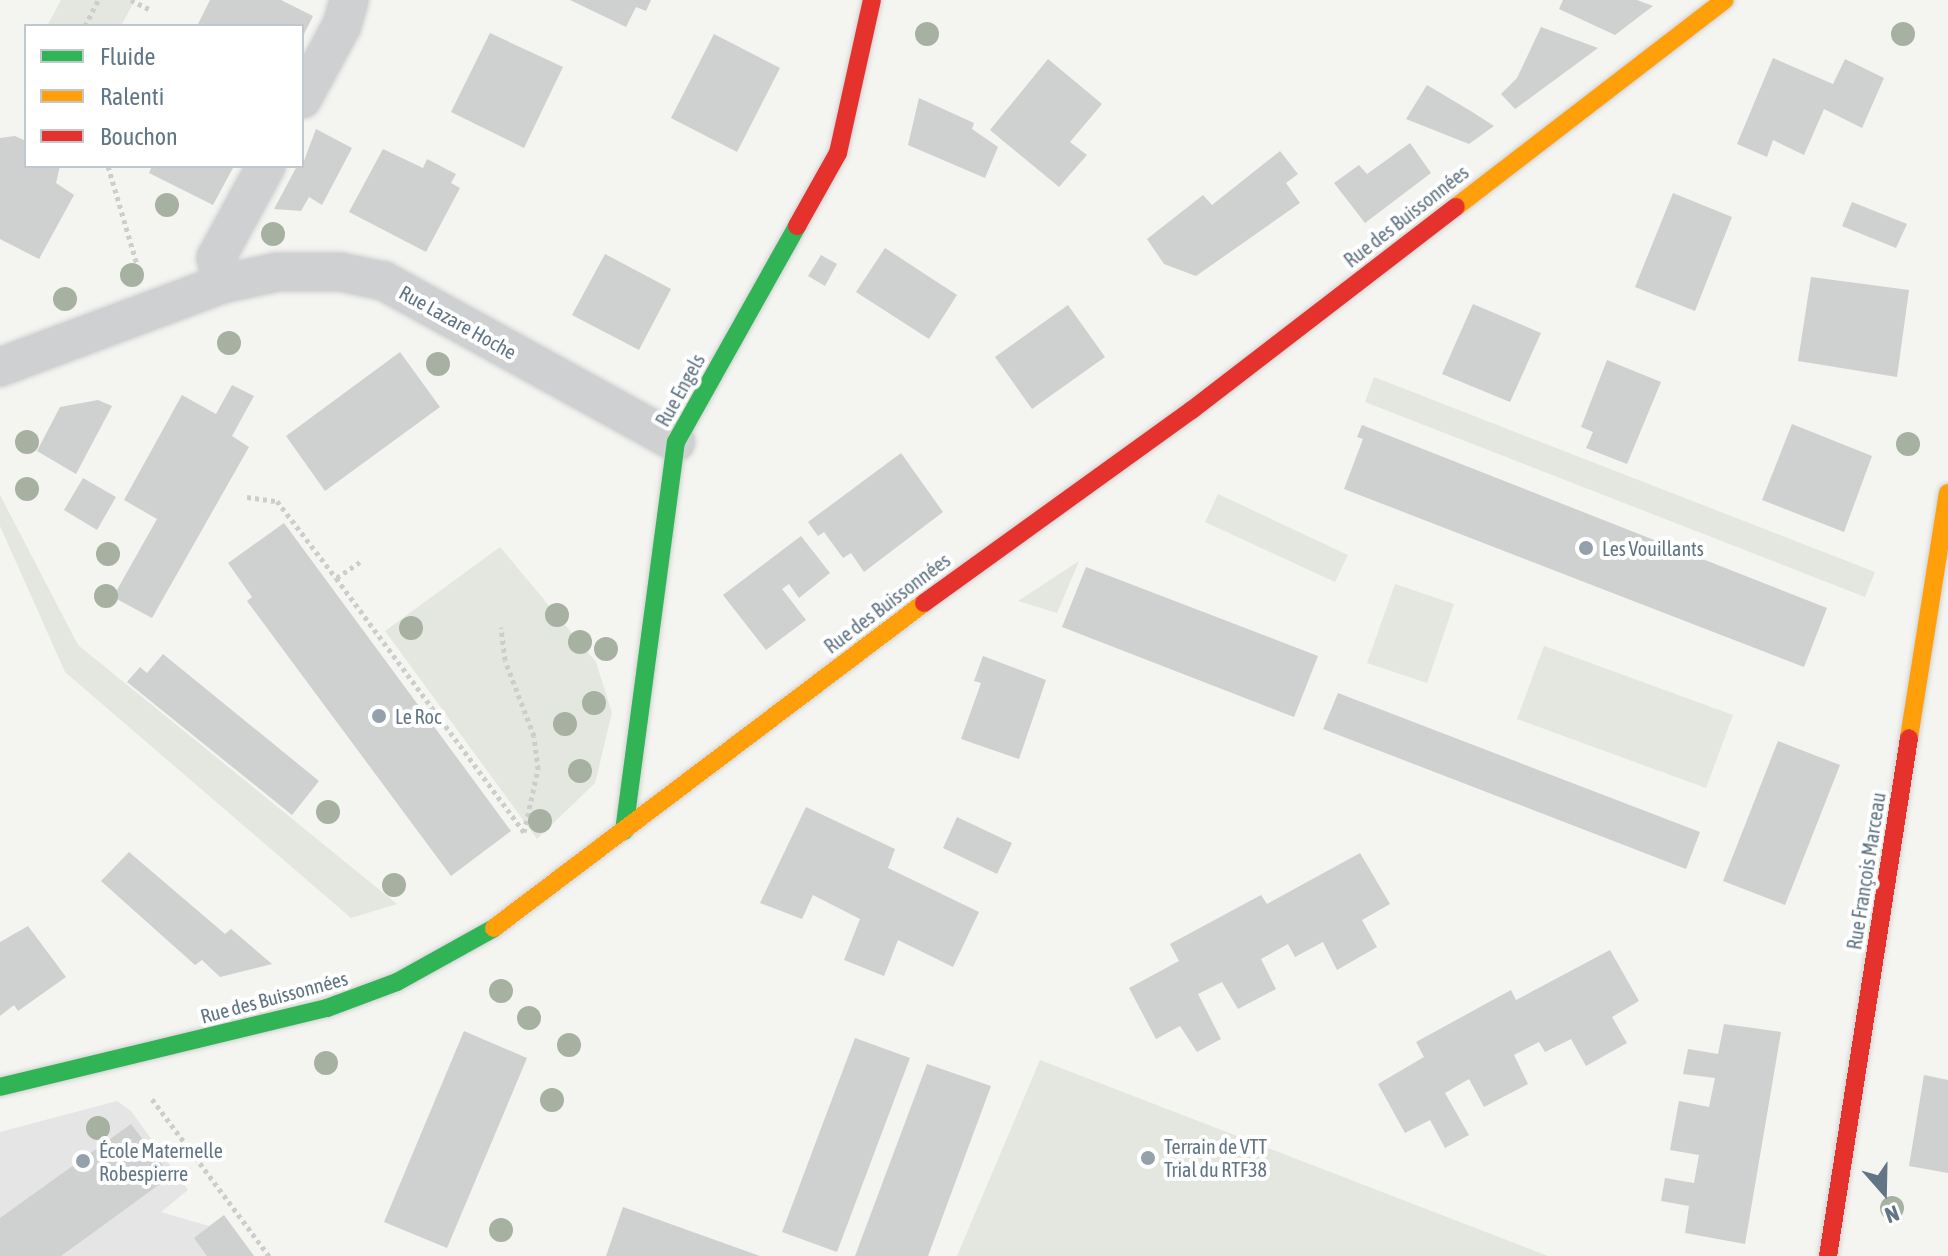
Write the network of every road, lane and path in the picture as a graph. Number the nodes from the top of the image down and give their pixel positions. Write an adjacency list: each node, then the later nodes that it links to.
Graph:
1 (98, 0): 7 (path)
2 (131, 0): 6 (path)
3 (349, 0): 8 (street)
4 (872, 0): 14 (street, Rue Engels)
5 (1725, 0): 20 (street, Rue des Buissonnées)
6 (149, 9)
7 (86, 24)
8 (304, 95)
9 (109, 168): 12 (path)
10 (265, 168): 11 (street)
11 (222, 284): 12 (street, Rue Lazare Hoche); 14 (street, Rue Lazare Hoche)
12 (150, 311): 13 (street, Rue Lazare Hoche)
13 (0, 367)
14 (676, 442): 20 (street, Rue Engels)
15 (1948, 493): 24 (street, Rue François Marceau)
16 (247, 497): 18 (path)
17 (360, 562): 18 (path)
18 (336, 578): 19 (path)
19 (501, 627)
20 (624, 831): 21 (street, Rue des Buissonnées)
21 (132, 1058): 22 (street, Rue des Buissonnées); 23 (path)
22 (0, 1087)
23 (269, 1256)
24 (1828, 1256)

